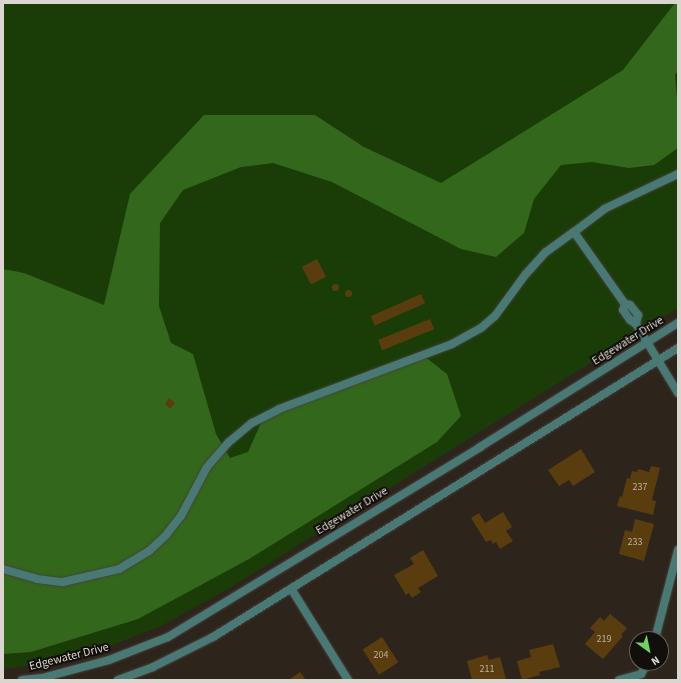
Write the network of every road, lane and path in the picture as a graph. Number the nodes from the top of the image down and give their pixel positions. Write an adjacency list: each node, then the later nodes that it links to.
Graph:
1 (678, 174): 2 (street)
2 (574, 232): 4 (street); 9 (street)
3 (678, 324): 4 (street, Edgewater Drive)
4 (647, 343): 6 (street); 14 (street, Edgewater Drive)
5 (678, 348): 6 (street)
6 (658, 360): 7 (street); 10 (street)
7 (678, 393)
8 (678, 550): 11 (street)
9 (3, 569)
10 (292, 590): 13 (street); 16 (street)
11 (657, 631)
12 (643, 671): 17 (street)
13 (128, 679): 15 (street)
14 (22, 680)
15 (118, 680)
16 (348, 680)
17 (619, 680)

